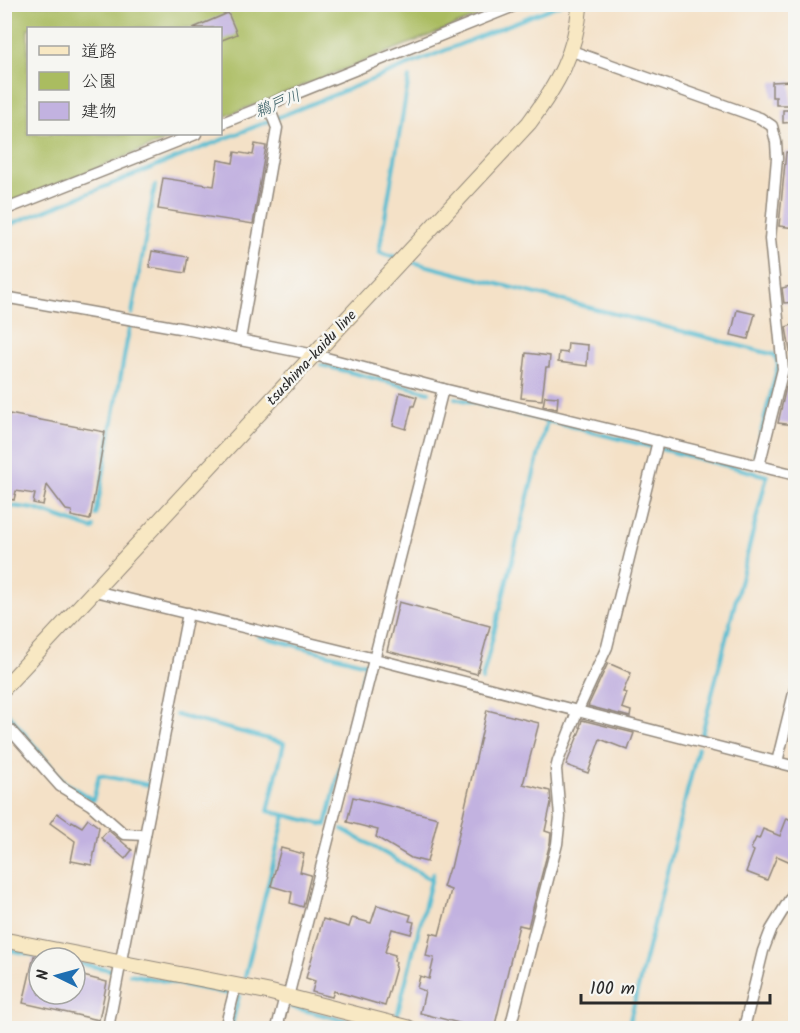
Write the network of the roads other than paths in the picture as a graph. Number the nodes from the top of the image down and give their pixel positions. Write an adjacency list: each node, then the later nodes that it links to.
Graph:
1 (519, 4): 4 (street)
2 (583, 7): 3 (main road, tsushima-kaidu line)
3 (572, 51): 10 (main road, tsushima-kaidu line); 12 (street)
4 (269, 107): 5 (street); 9 (street)
5 (222, 123)
6 (193, 135): 7 (street)
7 (4, 210)
8 (4, 297): 9 (street)
9 (240, 340): 10 (street)
10 (315, 355): 13 (street); 17 (main road, tsushima-kaidu line)
11 (795, 367): 12 (street)
12 (783, 369): 15 (street)
13 (443, 388): 14 (street); 19 (street)
14 (658, 441): 15 (street); 22 (street)
15 (759, 466): 16 (street)
16 (795, 475)
17 (95, 591): 18 (street); 21 (main road, tsushima-kaidu line)
18 (188, 613): 19 (street); 26 (street)
19 (375, 659): 22 (street); 31 (street)
20 (795, 685): 24 (street)
21 (4, 688)
22 (577, 712): 24 (street); 36 (street)
23 (4, 723): 26 (street)
24 (777, 762): 25 (street)
25 (795, 767)
26 (145, 835): 29 (street)
27 (795, 890): 37 (street)
28 (4, 940): 29 (main road)
29 (121, 963): 30 (main road); 32 (street)
30 (236, 985): 31 (main road); 33 (street)
31 (287, 996): 34 (street); 35 (main road)
32 (108, 1029)
33 (225, 1029)
34 (277, 1029)
35 (409, 1029)
36 (510, 1029)
37 (744, 1029)

